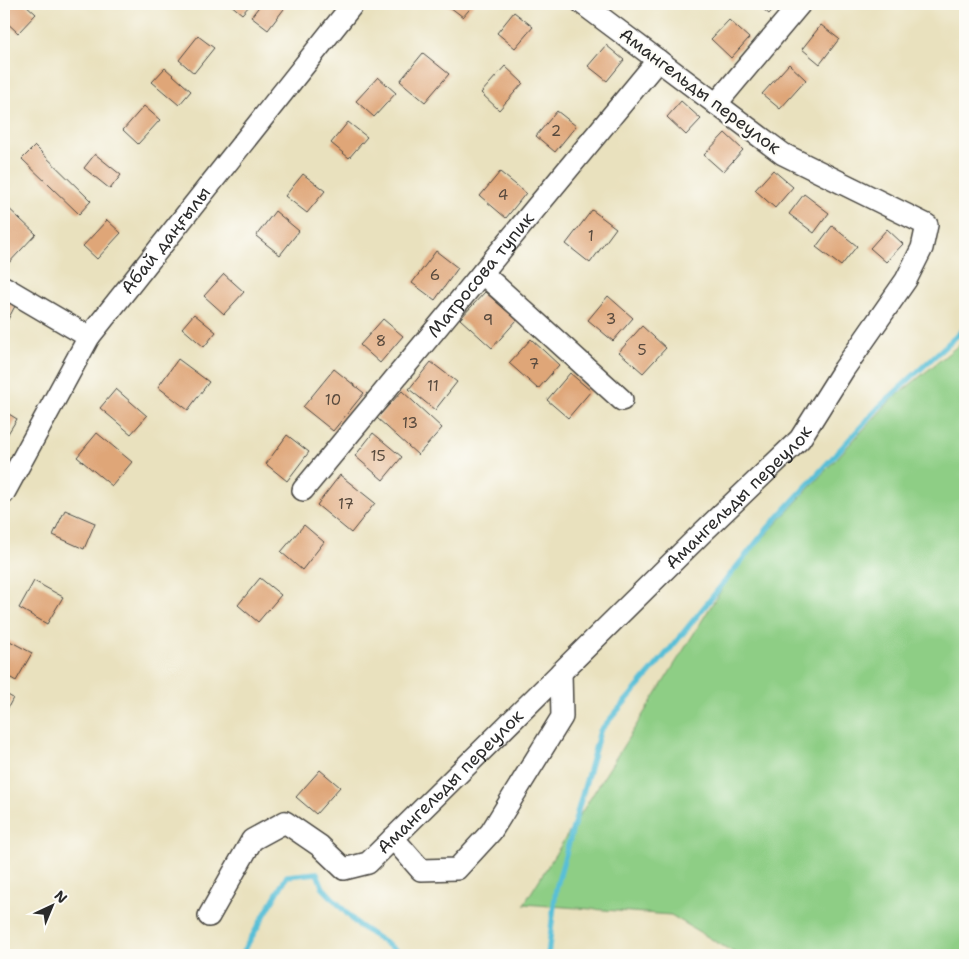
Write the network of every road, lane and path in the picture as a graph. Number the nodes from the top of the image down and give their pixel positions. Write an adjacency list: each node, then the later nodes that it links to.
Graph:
1 (353, 4): 8 (street, Абай даңғылы)
2 (583, 4): 4 (street, Амангельды переулок)
3 (800, 4): 5 (street)
4 (658, 60): 5 (street, Амангельды переулок); 6 (street, Матросова тупик)
5 (716, 104): 12 (street, Амангельды переулок)
6 (482, 273): 9 (street); 10 (street, Матросова тупик)
7 (4, 287): 8 (street)
8 (90, 337): 11 (street, Абай даңғылы)
9 (622, 400)
10 (303, 490)
11 (4, 493)
12 (561, 672): 13 (street, Амангельды переулок); 13 (street)
13 (394, 838): 14 (street, Амангельды переулок)
14 (209, 916)

